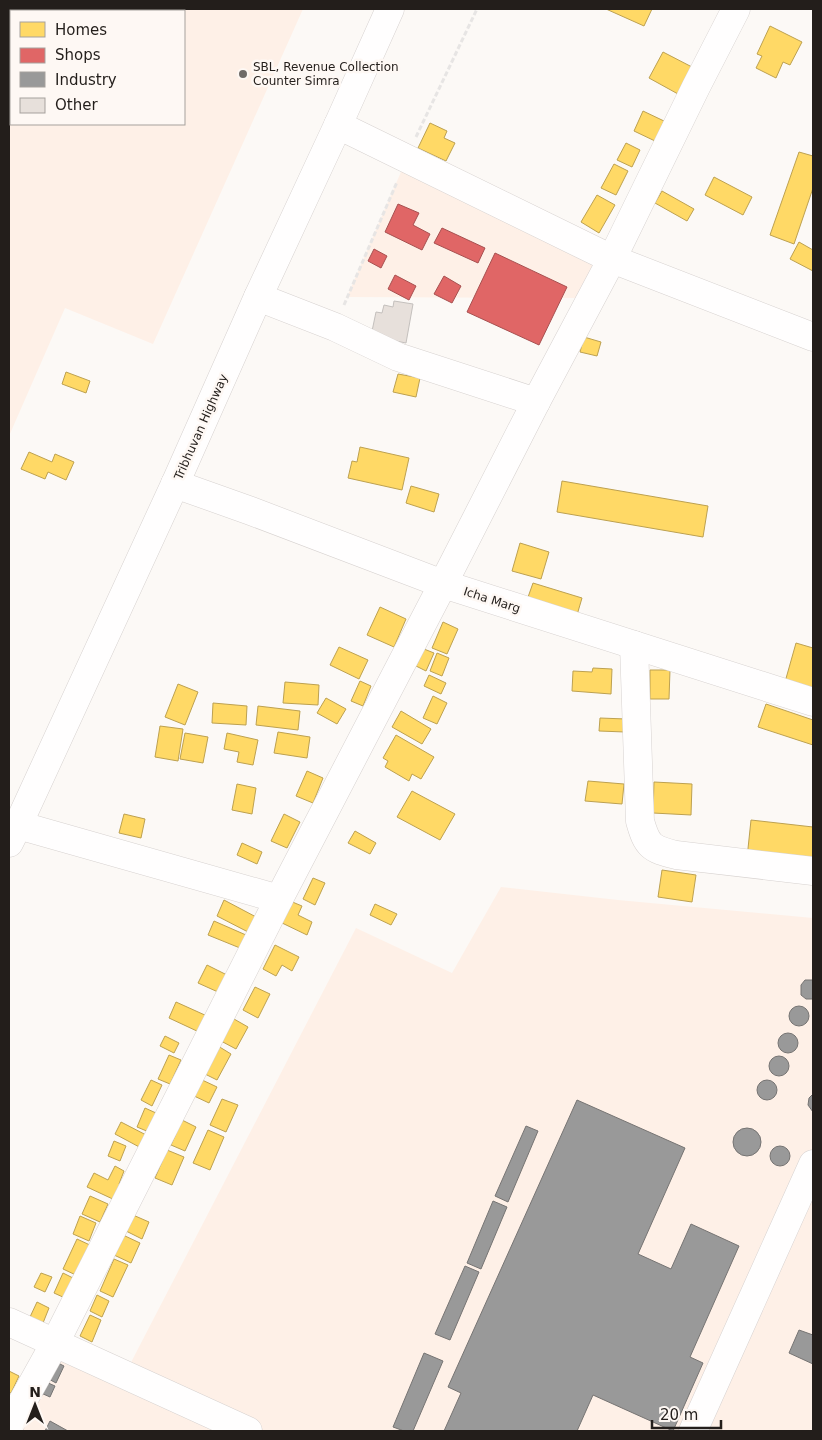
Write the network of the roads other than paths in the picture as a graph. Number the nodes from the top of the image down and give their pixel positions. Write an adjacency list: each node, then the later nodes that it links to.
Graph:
1 (390, 9): 3 (main road, Tribhuvan Highway)
2 (736, 9): 4 (main road)
3 (338, 125): 4 (main road); 5 (main road, Tribhuvan Highway)
4 (612, 259): 6 (main road); 7 (main road)
5 (258, 297): 7 (main road); 8 (main road, Tribhuvan Highway)
6 (813, 337)
7 (536, 402): 9 (main road)
8 (175, 484): 9 (main road, Icha Marg); 12 (main road, Tribhuvan Highway)
9 (443, 584): 10 (main road, Icha Marg); 14 (main road)
10 (634, 645): 11 (main road, Icha Marg); 13 (main road)
11 (813, 702)
12 (14, 834): 14 (main road)
13 (813, 871)
14 (279, 899): 17 (main road)
15 (813, 1164): 20 (main road)
16 (9, 1322): 17 (main road)
17 (56, 1343): 18 (main road); 19 (main road)
18 (9, 1426)
19 (248, 1431)
20 (693, 1431)

